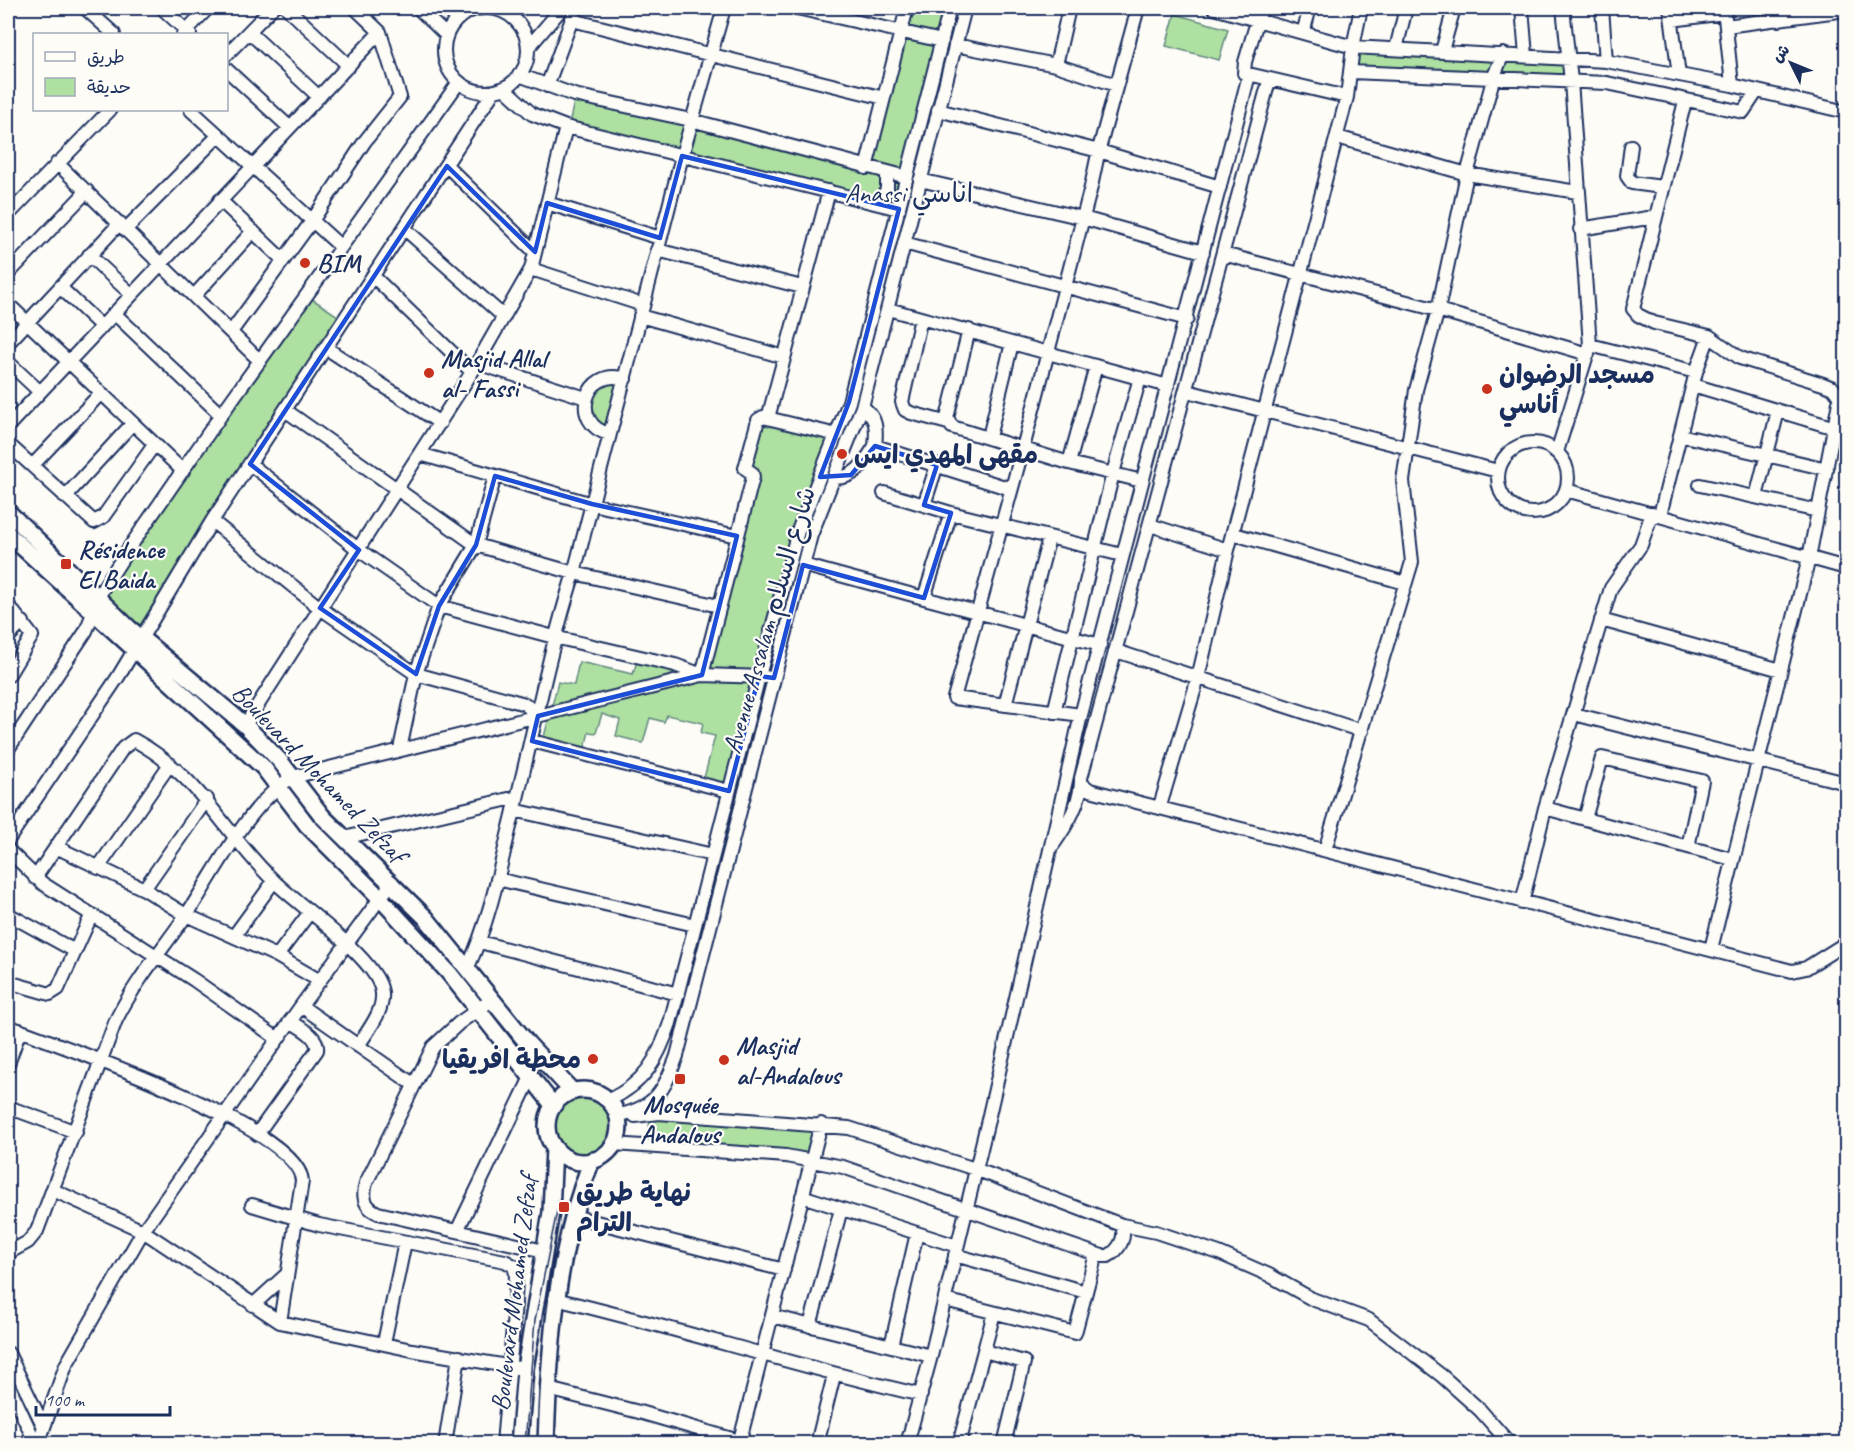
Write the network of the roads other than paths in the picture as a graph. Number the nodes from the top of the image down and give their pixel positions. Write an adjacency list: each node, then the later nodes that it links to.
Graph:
1 (85, 8): 37 (street)
2 (162, 8): 38 (street)
3 (208, 8): 38 (street)
4 (272, 8): 35 (street)
5 (287, 8): 54 (street)
6 (355, 8): 36 (street)
7 (418, 8): 40 (street)
8 (562, 8): 44 (street)
9 (724, 8): 49 (street)
10 (797, 8): 34 (street)
11 (907, 8): 34 (street)
12 (950, 8): 41 (street, Avenue Assalam شارع السلام)
13 (965, 8): 42 (street, Avenue Assalam شارع السلام)
14 (1069, 8): 53 (street)
15 (1138, 8): 64 (street)
16 (1214, 8): 30 (street)
17 (1310, 8): 39 (street)
18 (1361, 8): 43 (street)
19 (1406, 8): 45 (street)
20 (1454, 8): 46 (street)
21 (1522, 8): 50 (street)
22 (1563, 8): 51 (street)
23 (1602, 8): 52 (street)
24 (504, 9): 25 (street); 44 (street)
25 (467, 10): 40 (street)
26 (1724, 10): 31 (street); 33 (street)
27 (1821, 10): 28 (street); 32 (street)
28 (1846, 10)
29 (574, 14): 49 (street); 66 (street)
30 (1259, 14): 39 (street); 58 (street)
31 (1671, 14): 59 (street)
32 (1777, 14): 33 (street)
33 (1726, 26): 65 (street)
34 (902, 31): 41 (street); 71 (street)
35 (249, 32): 47 (street); 69 (street)
36 (380, 32): 54 (street); 105 (street)
37 (113, 33)
38 (186, 33)
39 (1303, 33): 43 (street)
40 (447, 35): 63 (street)
41 (942, 41): 91 (street, Avenue Assalam شارع السلام)
42 (955, 45): 53 (street); 73 (street, Avenue Assalam شارع السلام)
43 (1353, 47): 45 (street); 56 (street)
44 (528, 48): 57 (street)
45 (1396, 49): 46 (street)
46 (1442, 51): 48 (street)
47 (228, 53)
48 (1503, 54): 50 (street); 60 (street)
49 (709, 55): 71 (street); 77 (street)
50 (1526, 56): 51 (street)
51 (1568, 60): 52 (street); 62 (street)
52 (1606, 61): 59 (street)
53 (1056, 65): 64 (street)
54 (349, 66): 69 (street)
55 (228, 71): 79 (street)
56 (1351, 72): 60 (street); 70 (street)
57 (519, 75): 66 (street); 67 (street)
58 (1249, 75): 61 (street); 93 (street)
59 (1679, 75): 65 (street)
60 (1494, 76): 62 (street); 90 (street)
61 (1269, 81): 70 (street); 115 (street)
62 (1571, 81): 72 (street); 97 (street)
63 (459, 82): 67 (street); 112 (street)
64 (1116, 85): 83 (street)
65 (1732, 85): 68 (street)
66 (547, 86): 77 (street)
67 (499, 89): 78 (street); 86 (street)
68 (1757, 92): 72 (street); 76 (street)
69 (319, 97): 79 (street)
70 (1347, 97): 81 (street)
71 (884, 98): 88 (street)
72 (1685, 101): 94 (street)
73 (938, 110): 83 (street); 92 (street, Avenue Assalam شارع السلام)
74 (109, 111): 85 (street)
75 (192, 111): 80 (street)
76 (1846, 112)
77 (691, 120): 84 (street); 88 (street)
78 (566, 126): 84 (street); 99 (street)
79 (289, 127): 87 (street)
80 (218, 136): 87 (street); 106 (street)
81 (1337, 138): 90 (street); 120 (street)
82 (1631, 146): 94 (street)
83 (1098, 151): 93 (street); 104 (street)
84 (682, 156): 96 (street); 111 (street)
85 (57, 163): 95 (street); 102 (street)
86 (447, 166): 107 (street); 113 (street)
87 (251, 167): 98 (street); 105 (street)
88 (866, 168): 89 (street)
89 (887, 172): 91 (street); 100 (street)
90 (1467, 174): 97 (street); 130 (street)
91 (907, 177): 101 (street, Avenue Assalam شارع السلام)
92 (921, 180): 104 (street); 110 (street, Avenue Assalam شارع السلام)
93 (1220, 187): 114 (street)
94 (1662, 187): 103 (street)
95 (87, 191): 106 (street); 121 (street)
96 (829, 191): 100 (street); 125 (street)
97 (1577, 192): 108 (street)
98 (220, 200): 109 (street); 118 (street)
99 (548, 203): 111 (street); 113 (street)
100 (879, 204): 101 (street)
101 (899, 209): 173 (street, Avenue Assalam شارع السلام)
102 (8, 215)
103 (1654, 217): 108 (street); 140 (street)
104 (1083, 218): 114 (street); 123 (street)
105 (312, 221): 112 (street); 117 (street)
106 (123, 226): 116 (street); 118 (street)
107 (405, 229): 122 (street); 133 (street)
108 (1580, 229): 144 (street)
109 (253, 231): 117 (street); 127 (street)
110 (904, 243): 123 (street); 129 (street, Avenue Assalam شارع السلام)
111 (659, 244): 125 (street); 131 (street)
112 (340, 246): 148 (street)
113 (535, 252): 119 (street)
114 (1203, 252): 135 (street)
115 (1223, 254): 120 (street); 157 (street)
116 (88, 255): 124 (street); 126 (street)
117 (282, 260): 139 (street)
118 (161, 263): 126 (street); 127 (street)
119 (531, 269): 131 (street); 133 (street)
120 (1302, 273): 130 (street); 164 (street)
121 (8, 274)
122 (374, 276): 143 (street); 151 (street)
123 (1066, 285): 135 (street); 145 (street)
124 (60, 287): 136 (street); 137 (street)
125 (802, 287): 146 (street)
126 (131, 294): 132 (street)
127 (194, 296): 139 (street)
128 (8, 304): 136 (street)
129 (888, 309): 134 (street); 161 (street, Avenue Assalam شارع السلام)
130 (1438, 310): 144 (street); 180 (street)
131 (642, 311): 146 (street); 154 (street)
132 (114, 313): 137 (street); 165 (street)
133 (504, 317): 151 (street)
134 (921, 318): 138 (street); 168 (street)
135 (1187, 319): 156 (street)
136 (26, 322): 141 (street); 147 (street)
137 (101, 326): 147 (street)
138 (969, 330): 142 (street); 168 (street)
139 (231, 332): 148 (street)
140 (1709, 336): 152 (street); 171 (street)
141 (8, 343)
142 (1012, 343): 145 (street); 175 (street)
143 (326, 348): 162 (street); 167 (street)
144 (1589, 349): 152 (street); 181 (street)
145 (1047, 352): 150 (street); 179 (street)
146 (784, 357): 166 (street)
147 (68, 360): 158 (street); 159 (street)
148 (260, 361): 165 (street)
149 (8, 362): 158 (street)
150 (1096, 366): 153 (street); 184 (street)
151 (475, 368): 160 (street); 167 (street)
152 (1696, 372): 155 (street)
153 (1140, 378): 156 (street); 191 (street)
154 (625, 379): 160 (street); 172 (street)
155 (1693, 385): 163 (street); 174 (street)
156 (1168, 386): 194 (street)
157 (1187, 391): 164 (street); 211 (street)
158 (40, 392): 170 (street)
159 (101, 393): 169 (street); 187 (street)
160 (586, 398): 172 (street)
161 (862, 407): 178 (street); 193 (street, Avenue Assalam شارع السلام)
162 (285, 410): 185 (street); 196 (street)
163 (1778, 411): 171 (street); 183 (street)
164 (1266, 412): 180 (street); 214 (street)
165 (220, 415): 189 (street)
166 (768, 418): 173 (street); 215 (street)
167 (440, 423): 182 (street)
168 (948, 423): 175 (street)
169 (132, 424): 177 (street); 200 (street)
170 (8, 426)
171 (1834, 428): 188 (street)
172 (609, 434): 204 (street)
173 (837, 435): 202 (street, Avenue Assalam شارع السلام)
174 (1680, 435): 183 (street); 209 (street)
175 (989, 437): 179 (street)
176 (8, 444): 187 (street)
177 (154, 445): 189 (street); 200 (street)
178 (875, 446): 186 (street); 193 (street)
179 (1023, 447): 184 (street); 197 (street)
180 (1406, 449): 190 (street); 226 (street)
181 (1557, 452): 190 (street); 198 (street)
182 (420, 454): 192 (street); 196 (street)
183 (1766, 455): 188 (street); 201 (street)
184 (1069, 463): 191 (street)
185 (250, 464): 210 (street); 218 (street)
186 (937, 465): 197 (street); 205 (street)
187 (32, 466): 200 (street)
188 (1827, 469): 206 (street)
189 (183, 471): 227 (street)
190 (1498, 471): 198 (street)
191 (1113, 473): 194 (street); 219 (street)
192 (495, 476): 204 (street); 217 (street)
193 (834, 478): 203 (street, Avenue Assalam شارع السلام)
194 (1142, 481): 221 (street)
195 (1700, 485): 201 (street)
196 (399, 489): 217 (street); 218 (street)
197 (1011, 489): 212 (street)
198 (1566, 490): 209 (street)
199 (884, 493): 205 (street)
200 (65, 497)
201 (1756, 497): 206 (street)
202 (811, 498): 203 (street); 248 (street, Avenue Assalam شارع السلام)
203 (823, 503): 223 (street, Avenue Assalam شارع السلام)
204 (592, 504): 215 (street); 225 (street)
205 (924, 505): 208 (street)
206 (1818, 511): 222 (street)
207 (8, 512): 227 (main road, Boulevard Mohamed Zefzaf)
208 (951, 513): 212 (street); 228 (street)
209 (1656, 514): 222 (street); 235 (street)
210 (212, 521): 232 (street); 241 (street)
211 (1150, 525): 220 (street); 243 (street)
212 (1002, 526): 216 (street); 233 (street)
213 (8, 534): 234 (main road, Boulevard Mohamed Zefzaf)
214 (1234, 534): 220 (street); 226 (street)
215 (737, 536): 231 (street)
216 (1049, 538): 219 (street); 237 (street)
217 (476, 546): 225 (street); 230 (street)
218 (359, 550): 230 (street); 232 (street)
219 (1094, 550): 221 (street); 240 (street)
220 (1228, 550): 250 (street)
221 (1122, 555): 242 (street)
222 (1809, 558): 224 (street); 244 (street)
223 (803, 565): 228 (street); 249 (street, Avenue Assalam شارع السلام)
224 (1846, 568)
225 (574, 573): 231 (street); 239 (street)
226 (1405, 583): 257 (street)
227 (98, 598): 234 (street); 241 (main road, Boulevard Mohamed Zefzaf)
228 (924, 598): 233 (street)
229 (8, 605): 236 (street)
230 (439, 606): 239 (street); 245 (street)
231 (719, 606): 246 (street)
232 (320, 608): 245 (street); 256 (street)
233 (978, 612): 237 (street); 251 (street)
234 (93, 614): 241 (main road, Boulevard Mohamed Zefzaf); 259 (street)
235 (1601, 620): 244 (street); 253 (street)
236 (23, 622): 238 (street); 247 (street)
237 (1026, 625): 240 (street); 251 (street)
238 (8, 637)
239 (554, 637): 246 (street); 255 (street)
240 (1072, 637): 242 (street); 252 (street)
241 (137, 644): 256 (main road, Boulevard Mohamed Zefzaf); 265 (main road, Boulevard Mohamed Zefzaf); 275 (street)
242 (1100, 645): 254 (street)
243 (1116, 651): 250 (street); 266 (street)
244 (1780, 670): 261 (street)
245 (416, 674): 255 (street); 260 (street)
246 (702, 675): 248 (street); 255 (street)
247 (8, 676)
248 (759, 676): 249 (street); 267 (street, Avenue Assalam شارع السلام)
249 (774, 678): 321 (street, Avenue Assalam شارع السلام)
250 (1198, 678): 257 (street); 270 (street)
251 (1005, 705): 252 (street)
252 (1054, 712): 254 (street)
253 (1574, 714): 261 (street); 271 (street)
254 (1081, 715): 278 (street)
255 (538, 716): 258 (street); 260 (street)
256 (245, 725): 263 (main road, Boulevard Mohamed Zefzaf)
257 (1362, 731): 280 (street)
258 (532, 741): 267 (street); 269 (street)
259 (8, 748)
260 (400, 749): 263 (street)
261 (1758, 762): 264 (street); 282 (street)
262 (170, 764): 268 (street); 276 (street); 283 (street)
263 (293, 777): 265 (street); 274 (main road, Boulevard Mohamed Zefzaf)
264 (1846, 783)
265 (278, 785): 273 (street); 289 (main road, Boulevard Mohamed Zefzaf)
266 (1083, 785): 270 (street); 278 (street)
267 (729, 791): 281 (street, Avenue Assalam شارع السلام)
268 (207, 799): 273 (street); 288 (street)
269 (516, 803): 274 (street); 281 (street); 285 (street)
270 (1160, 806): 280 (street)
271 (1545, 808): 272 (street); 290 (street)
272 (1585, 819): 277 (street); 277 (street)
273 (238, 837): 286 (street); 293 (street)
274 (344, 838): 287 (main road, Boulevard Mohamed Zefzaf)
275 (8, 840)
276 (56, 847): 283 (street); 284 (street)
277 (1688, 847): 282 (street)
278 (1051, 848): 335 (street)
279 (8, 850): 284 (street)
280 (1325, 850): 290 (street)
281 (713, 855): 295 (street, Avenue Assalam شارع السلام)
282 (1732, 859): 300 (street)
283 (98, 868): 288 (street)
284 (35, 878): 294 (street)
285 (497, 879): 295 (street); 297 (street)
286 (274, 881): 291 (street); 296 (street)
287 (392, 882): 289 (street); 304 (main road, Boulevard Mohamed Zefzaf)
288 (144, 889): 293 (street)
289 (379, 897): 299 (street); 310 (main road, Boulevard Mohamed Zefzaf)
290 (1522, 903): 300 (street)
291 (310, 912): 299 (street); 302 (street)
292 (8, 914): 301 (street)
293 (186, 915): 296 (street); 303 (street)
294 (92, 916): 301 (street); 303 (street)
295 (695, 925): 307 (street, Avenue Assalam شارع السلام)
296 (234, 936): 302 (street)
297 (480, 942): 304 (street); 307 (street)
298 (1846, 943): 300 (street)
299 (348, 944): 305 (street); 315 (street)
300 (1711, 949)
301 (75, 951): 306 (street)
302 (277, 956): 305 (street)
303 (156, 957): 314 (street); 316 (street)
304 (468, 967): 308 (main road, Boulevard Mohamed Zefzaf)
305 (320, 981): 309 (street)
306 (8, 982)
307 (678, 994): 322 (street, Avenue Assalam شارع السلام)
308 (493, 999): 310 (street); 320 (main road, Boulevard Mohamed Zefzaf)
309 (301, 1006): 311 (street); 315 (street)
310 (479, 1009): 318 (main road, Boulevard Mohamed Zefzaf); 319 (street)
311 (290, 1021): 314 (street); 330 (street)
312 (8, 1026): 313 (street)
313 (20, 1030): 316 (street); 317 (street)
314 (278, 1039): 326 (street)
315 (358, 1046): 319 (street)
316 (101, 1063): 326 (street); 329 (street)
317 (8, 1064)
318 (531, 1077): 323 (main road, Boulevard Mohamed Zefzaf); 345 (street)
319 (413, 1084): 345 (street)
320 (572, 1091): 322 (main road); 323 (main road)
321 (655, 1098): 325 (street); 327 (street, Avenue Assalam شارع السلام)
322 (609, 1100): 327 (main road)
323 (553, 1106): 332 (main road)
324 (8, 1107): 329 (street)
325 (659, 1113): 327 (street); 328 (street)
326 (226, 1114): 330 (street); 344 (street)
327 (618, 1118): 331 (main road)
328 (821, 1124): 334 (street); 335 (street)
329 (76, 1132): 336 (street)
330 (257, 1134): 342 (street)
331 (614, 1144): 333 (main road); 334 (street)
332 (554, 1148): 333 (main road); 349 (main road, Boulevard Mohamed Zefzaf)
333 (592, 1160): 341 (main road, Boulevard Mohamed Zefzaf)
334 (811, 1160): 337 (street); 339 (street)
335 (975, 1169): 339 (street); 343 (street)
336 (53, 1190): 344 (street); 350 (street)
337 (802, 1196): 340 (street); 352 (street)
338 (252, 1205): 342 (street)
339 (965, 1208): 348 (street); 351 (street)
340 (841, 1209): 346 (street); 361 (street)
341 (573, 1216): 352 (street); 355 (main road, Boulevard Mohamed Zefzaf)
342 (297, 1219): 347 (street); 353 (street)
343 (1122, 1225): 351 (street); 385 (street)
344 (143, 1231): 357 (street); 374 (street)
345 (457, 1231): 349 (street)
346 (917, 1233): 348 (street); 363 (street)
347 (405, 1242): 362 (street); 369 (street)
348 (956, 1250): 354 (street); 356 (street)
349 (544, 1251): 369 (main road, Boulevard Mohamed Zefzaf)
350 (8, 1253)
351 (1096, 1254): 354 (street)
352 (784, 1270): 359 (street)
353 (286, 1275): 357 (street); 360 (street)
354 (1086, 1292): 358 (street)
355 (555, 1299): 366 (street); 372 (main road, Boulevard Mohamed Zefzaf)
356 (945, 1300): 358 (street); 367 (street)
357 (254, 1305): 360 (street)
358 (994, 1313): 364 (street)
359 (772, 1316): 361 (street); 366 (street)
360 (280, 1322): 362 (street)
361 (810, 1326): 363 (street)
362 (384, 1343): 368 (street)
363 (891, 1346): 367 (street)
364 (984, 1351): 383 (street); 384 (street)
365 (8, 1353): 374 (street)
366 (762, 1354): 370 (street); 380 (street)
367 (931, 1356): 373 (street)
368 (459, 1358): 369 (street); 376 (street)
369 (518, 1368): 377 (street); 378 (main road, Boulevard Mohamed Zefzaf)
370 (834, 1376): 373 (street); 381 (street)
371 (8, 1384): 375 (street)
372 (548, 1389): 379 (main road, Boulevard Mohamed Zefzaf); 380 (street)
373 (921, 1395): 382 (street)
374 (43, 1425): 375 (street)
375 (37, 1443)
376 (445, 1443)
377 (503, 1443)
378 (519, 1443)
379 (546, 1443)
380 (742, 1443)
381 (817, 1443)
382 (907, 1443)
383 (959, 1443)
384 (1004, 1443)
385 (1510, 1443)

